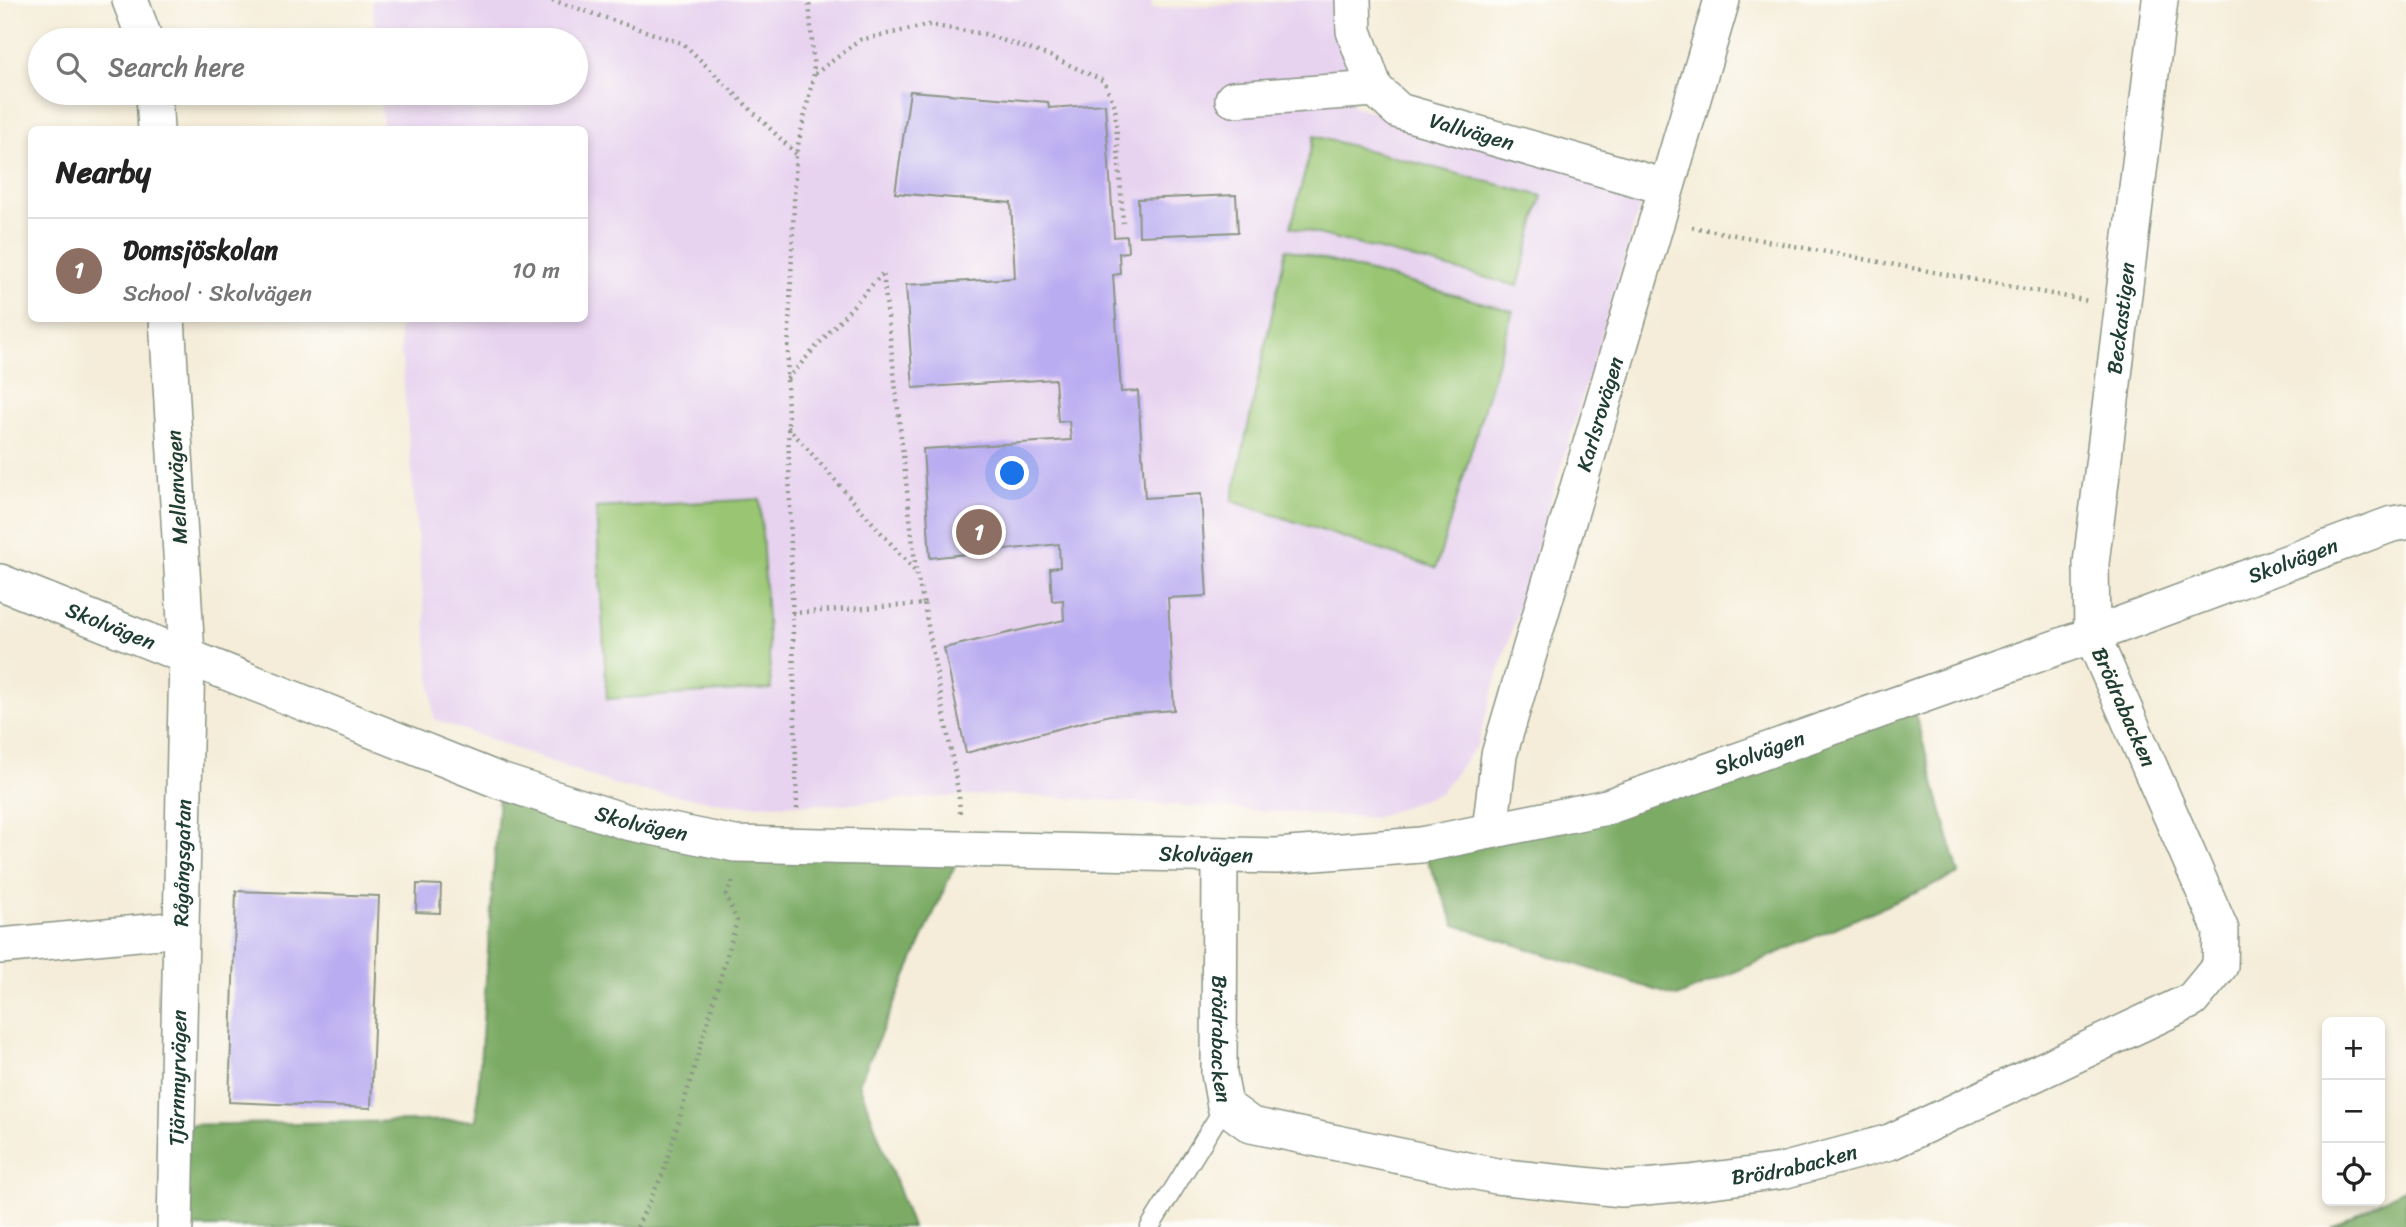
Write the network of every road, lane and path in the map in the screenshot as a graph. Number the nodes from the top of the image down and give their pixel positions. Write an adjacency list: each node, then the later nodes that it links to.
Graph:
1 (130, 0): 7 (street)
2 (552, 0): 13 (path)
3 (809, 0): 8 (path)
4 (1353, 0): 9 (street, Vallvägen)
5 (1721, 0): 14 (street, Karlsrovägen)
6 (2160, 0): 17 (street, Beckastigen)
7 (140, 28)
8 (814, 74): 13 (path); 16 (path)
9 (1375, 89): 10 (street); 14 (street, Vallvägen)
10 (1233, 99)
11 (155, 105): 12 (street)
12 (156, 126)
13 (796, 154): 19 (path)
14 (1667, 187): 15 (street, Karlsrovägen)
15 (1657, 220): 17 (path); 28 (street, Karlsrovägen)
16 (1123, 223)
17 (2122, 307): 26 (street, Beckastigen)
18 (167, 322): 27 (street, Mellanvägen)
19 (787, 379): 20 (path); 22 (path)
20 (788, 427): 22 (path); 25 (path)
21 (2406, 522): 26 (street, Skolvägen)
22 (916, 572): 24 (path)
23 (0, 582): 27 (street, Skolvägen)
24 (924, 604): 25 (path); 31 (path)
25 (792, 613): 30 (path)
26 (2092, 635): 28 (street, Skolvägen); 35 (street, Brödrabacken)
27 (187, 655): 29 (street, Skolvägen); 33 (street, Rågångsgatan)
28 (1490, 831): 32 (street, Skolvägen)
29 (751, 845): 30 (street, Skolvägen); 37 (path)
30 (798, 846): 31 (street, Skolvägen)
31 (962, 849): 32 (street, Skolvägen)
32 (1220, 855): 35 (street, Brödrabacken)
33 (181, 929): 34 (street, Rågångsgatan); 36 (street, Tjärnmyrvägen)
34 (0, 946)
35 (1225, 1106): 38 (lane)
36 (175, 1227)
37 (637, 1227)
38 (1150, 1227)

